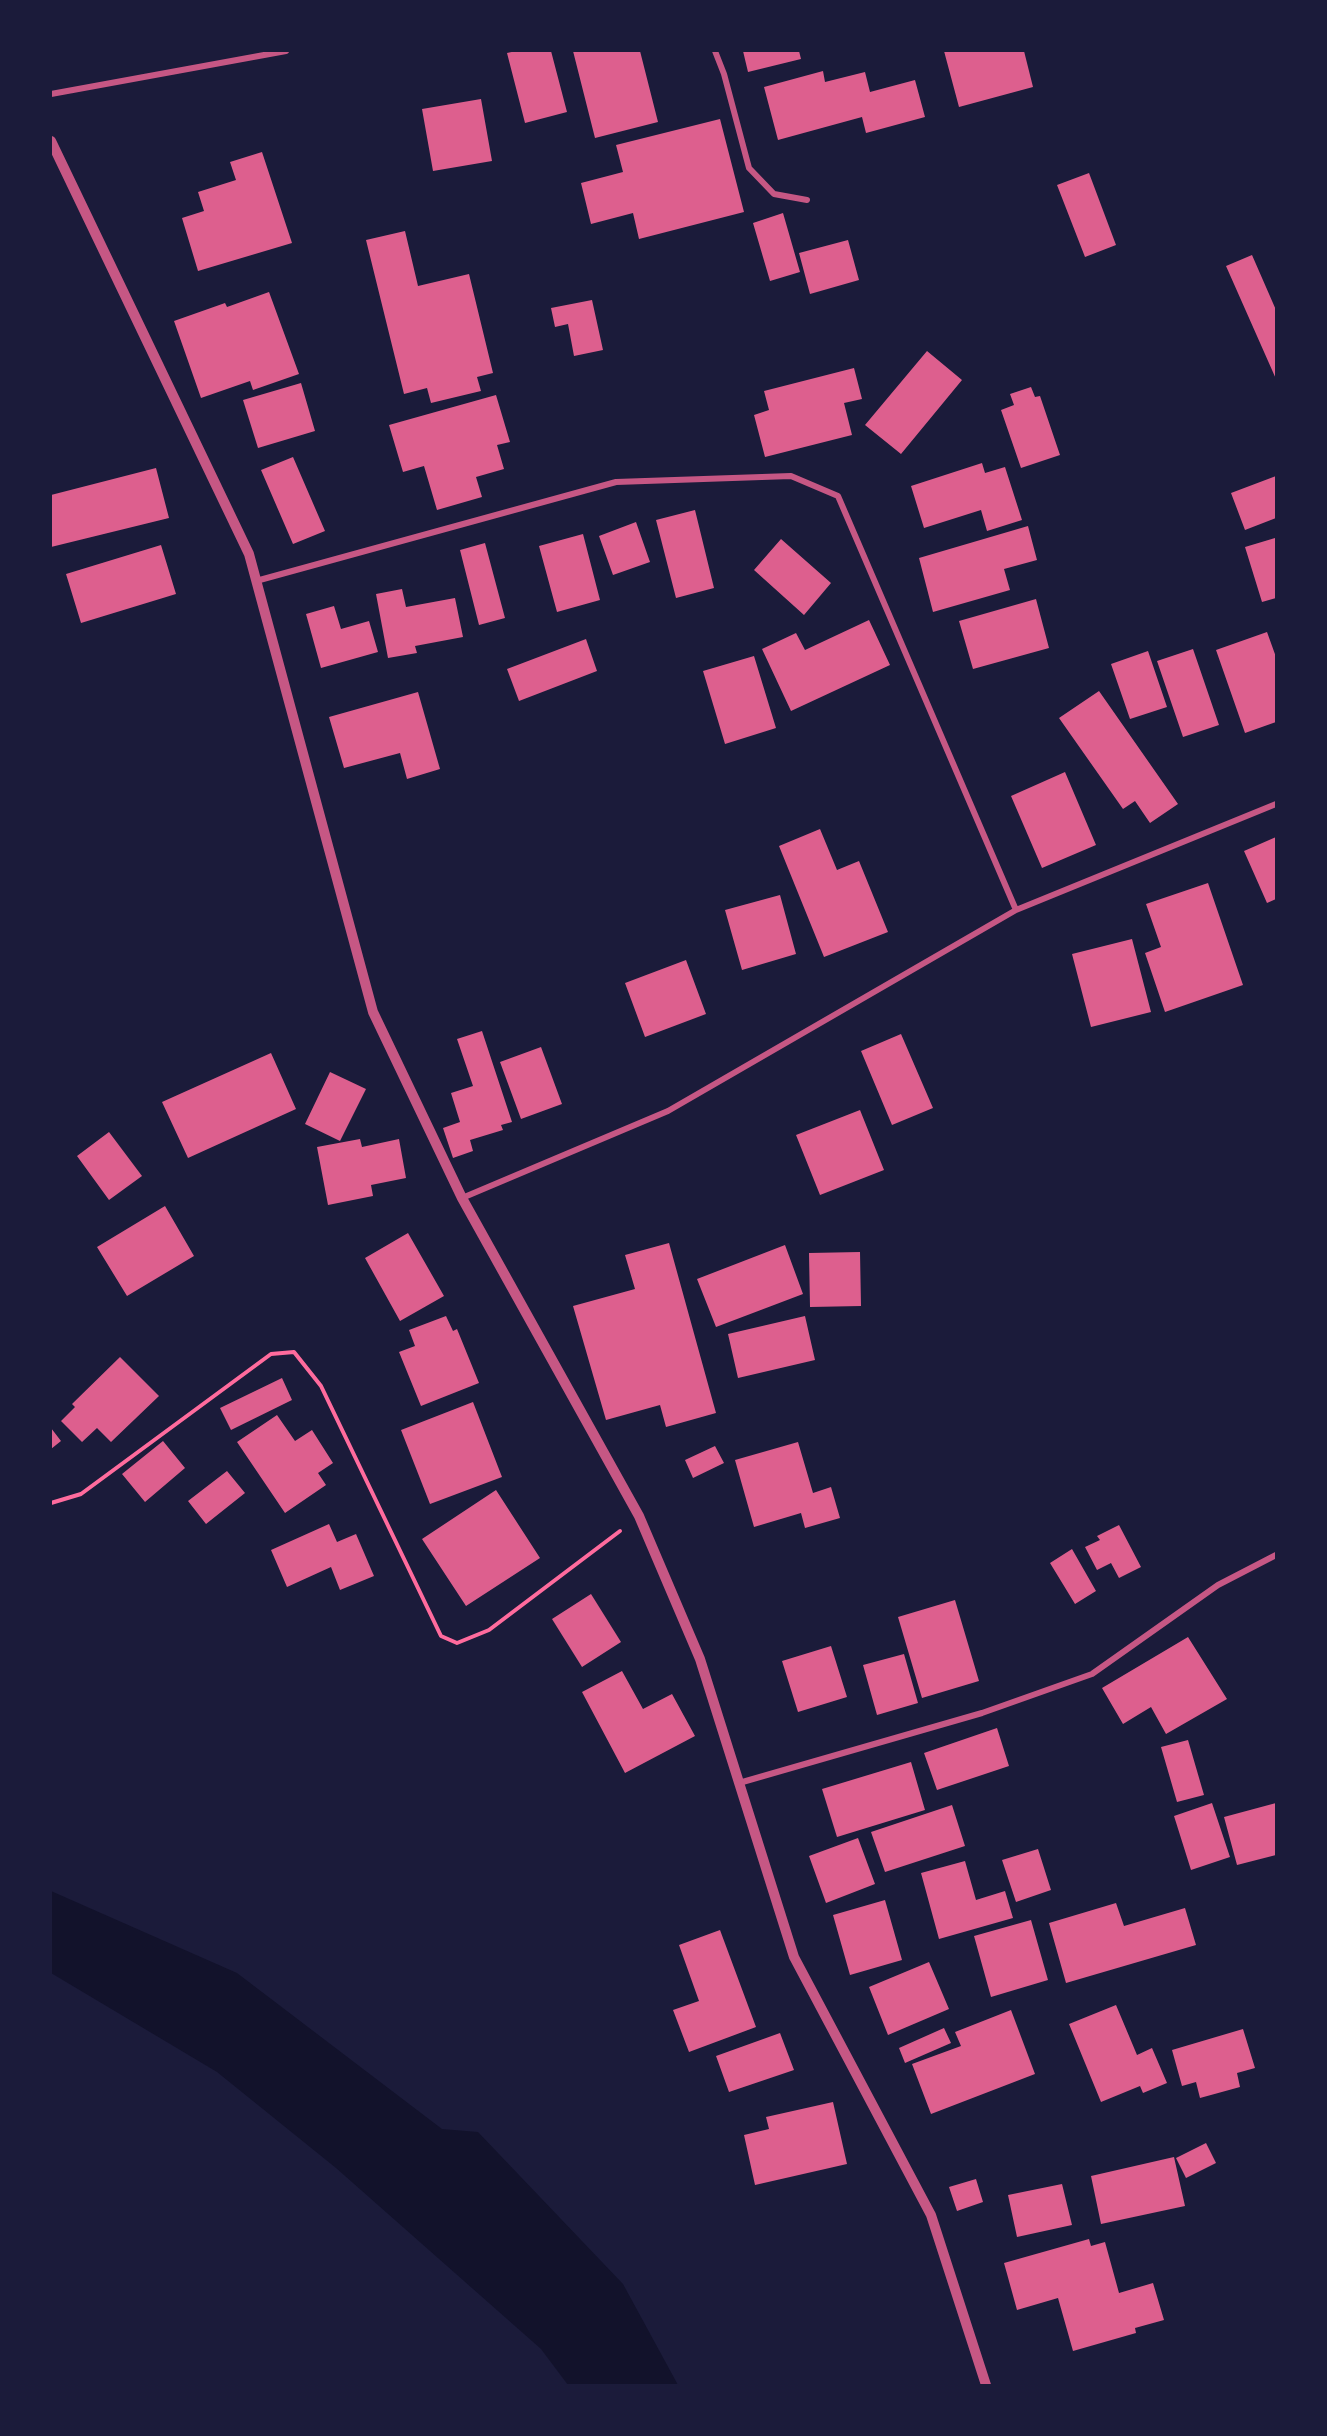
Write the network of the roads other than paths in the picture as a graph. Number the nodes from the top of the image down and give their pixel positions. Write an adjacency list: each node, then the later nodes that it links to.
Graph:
1 (286, 51): 3 (street)
2 (715, 51): 5 (street)
3 (51, 94)
4 (51, 141): 6 (street)
5 (807, 200)
6 (256, 581): 8 (street); 9 (street)
7 (1276, 804): 8 (street)
8 (1016, 910): 9 (street)
9 (462, 1198): 11 (street)
10 (1276, 1555): 11 (street)
11 (739, 1783): 12 (street)
12 (986, 2385)

